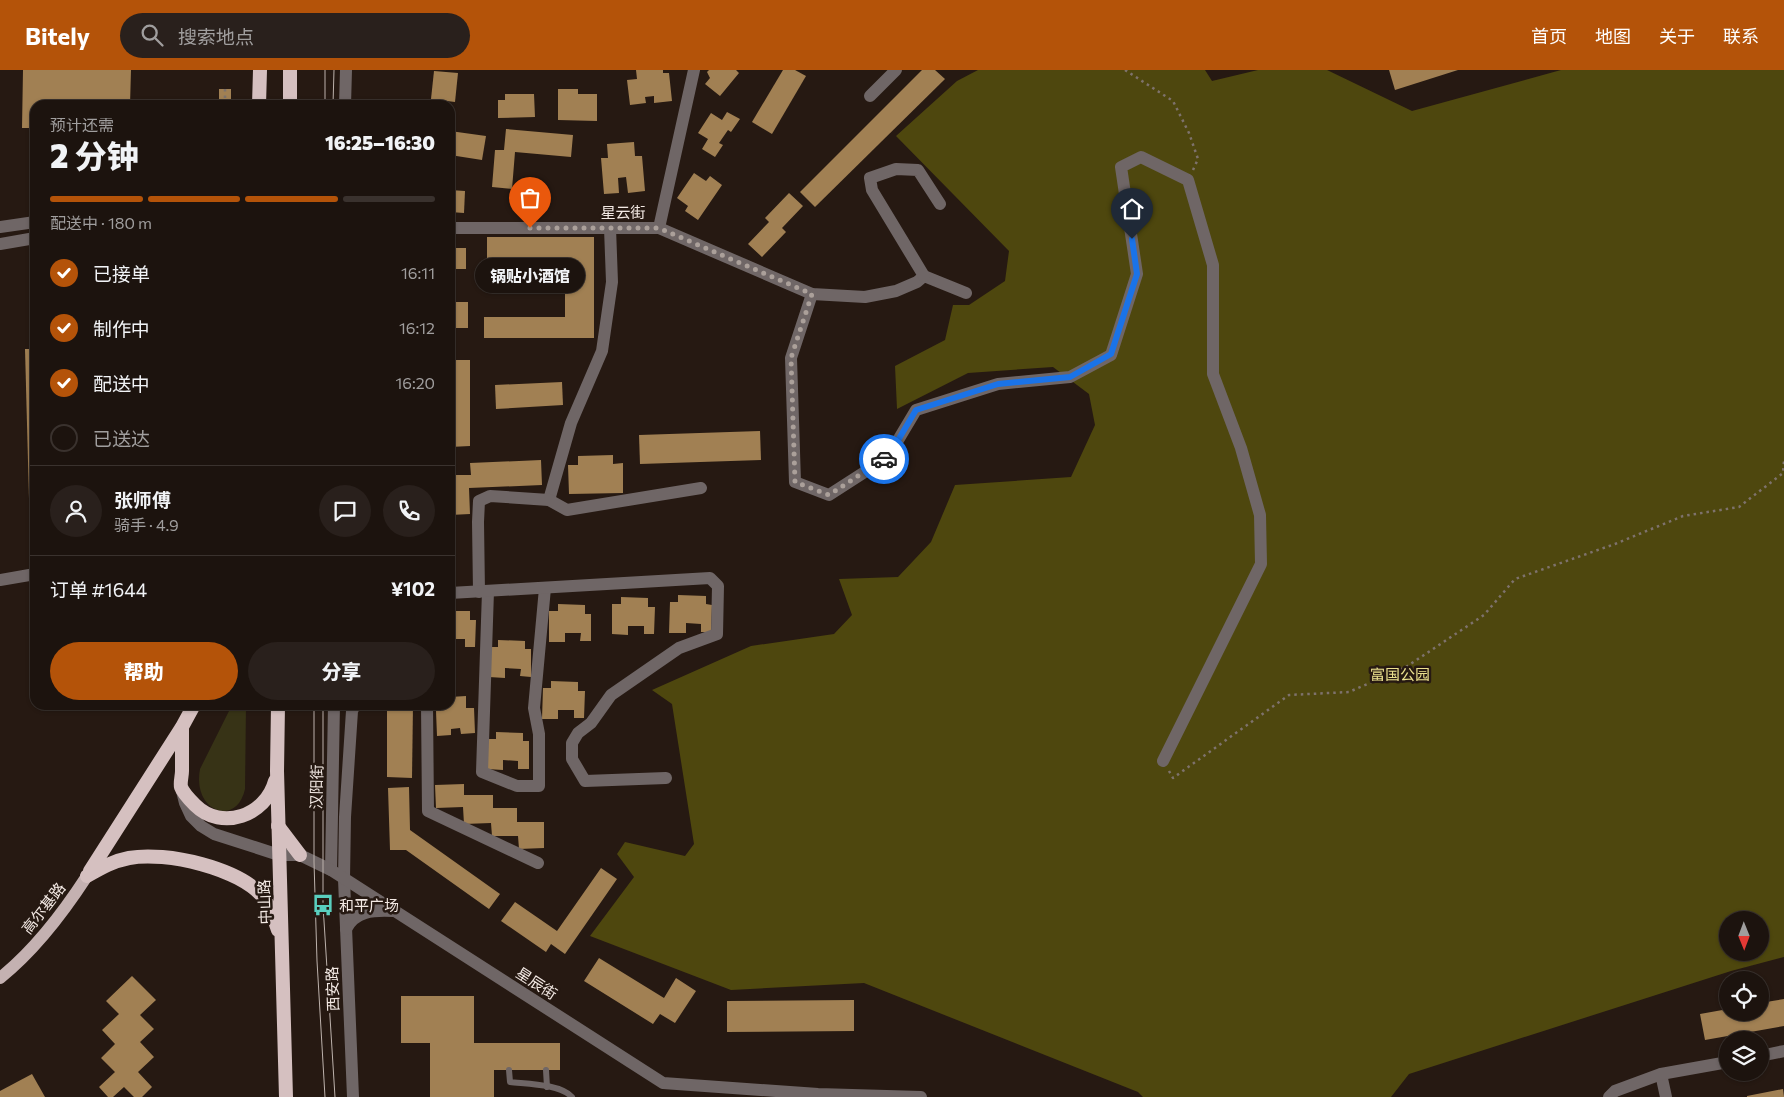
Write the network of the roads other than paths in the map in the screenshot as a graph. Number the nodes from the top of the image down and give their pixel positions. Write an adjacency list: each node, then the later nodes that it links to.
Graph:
1 (260, 70): 7 (highway)
2 (290, 70): 8 (highway)
3 (346, 70): 9 (street)
4 (694, 70): 15 (street)
5 (896, 70): 6 (street)
6 (870, 96)
7 (259, 100)
8 (290, 100)
9 (345, 100)
10 (940, 204): 18 (street)
11 (30, 223): 12 (street)
12 (0, 228)
13 (455, 228): 14 (street, 星云街)
14 (610, 228): 15 (street, 星云街); 22 (street)
15 (659, 228): 20 (street, 星云街)
16 (30, 239): 17 (street)
17 (0, 244)
18 (924, 276): 19 (street); 20 (street)
19 (966, 293)
20 (812, 294): 34 (street)
21 (701, 488): 22 (street)
22 (548, 500): 26 (street)
23 (30, 575): 24 (street)
24 (0, 580)
25 (545, 588): 26 (street); 26 (street); 36 (street)
26 (483, 591): 27 (street)
27 (455, 593)
28 (191, 710): 33 (highway)
29 (278, 710): 35 (highway, 中山路)
30 (334, 710): 42 (street, 汉阳街)
31 (352, 710): 44 (street, 西安路)
32 (427, 710): 41 (street)
33 (182, 727): 37 (highway); 43 (highway)
34 (1164, 761)
35 (277, 771): 37 (highway); 38 (highway, 中山路)
36 (666, 778)
37 (181, 787): 39 (street, 星辰街)
38 (278, 826): 39 (highway, 中山路); 40 (highway)
39 (279, 855): 40 (street, 星辰街); 47 (highway, 中山路)
40 (300, 855): 42 (street, 星辰街)
41 (538, 863)
42 (331, 870): 44 (street, 星辰街)
43 (87, 876): 47 (highway); 48 (main road, 高尔基路)
44 (344, 879): 45 (street, 星辰街); 46 (street, 西安路)
45 (395, 912): 46 (street); 56 (street, 星辰街)
46 (346, 930): 58 (street, 西安路)
47 (282, 940): 57 (highway, 中山路)
48 (0, 978)
49 (1784, 1051): 50 (street)
50 (1769, 1054)
51 (1719, 1064): 54 (street)
52 (509, 1070): 55 (lane)
53 (546, 1070): 55 (lane)
54 (1661, 1074): 61 (street); 62 (street)
55 (546, 1087): 59 (lane)
56 (818, 1096): 60 (street, 星辰街)
57 (286, 1097)
58 (353, 1097)
59 (572, 1097)
60 (921, 1097)
61 (1608, 1097)
62 (1666, 1097)

